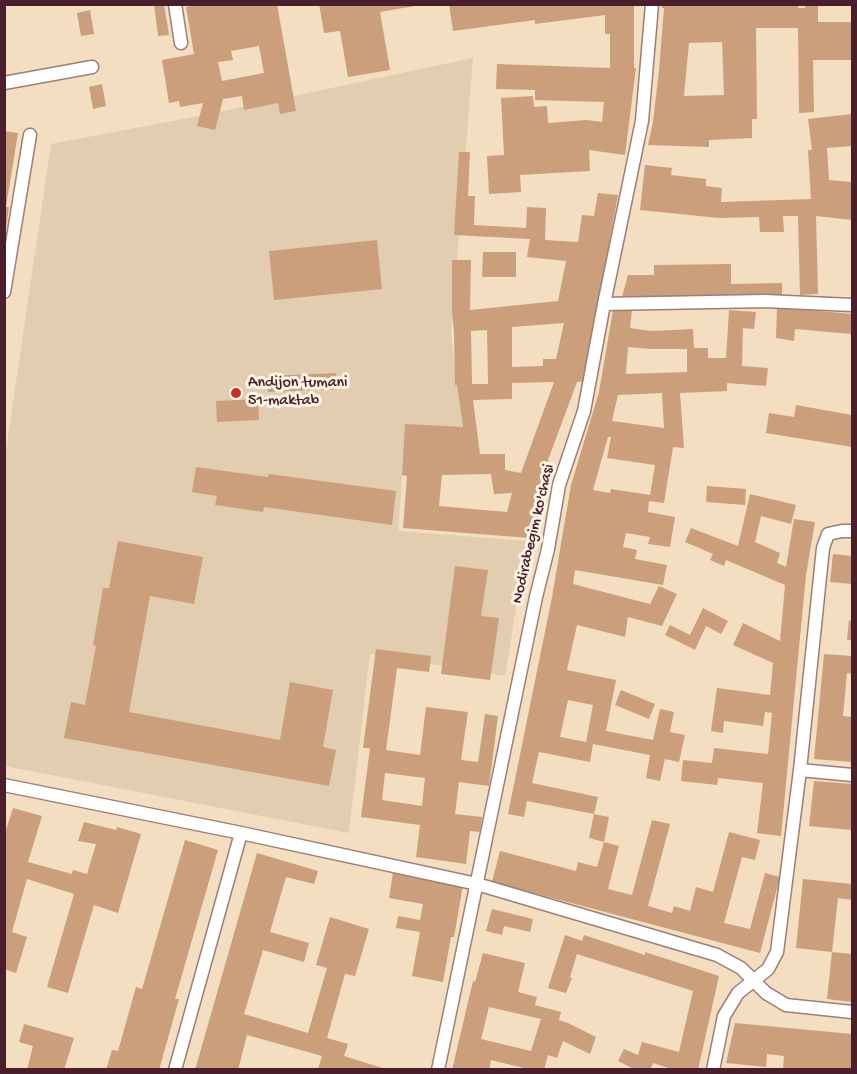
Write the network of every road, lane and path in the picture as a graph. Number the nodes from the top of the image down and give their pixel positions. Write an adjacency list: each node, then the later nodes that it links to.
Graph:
1 (175, 4): 3 (lane)
2 (652, 4): 8 (lane, Nodirabegim ko'chasi)
3 (181, 43)
4 (92, 67): 5 (lane)
5 (4, 83)
6 (30, 135): 7 (lane)
7 (4, 292)
8 (604, 304): 9 (lane); 15 (lane, Nodirabegim ko'chasi)
9 (852, 305)
10 (852, 531): 11 (lane)
11 (800, 770): 12 (lane); 16 (lane)
12 (852, 775)
13 (4, 785): 14 (lane)
14 (241, 833): 15 (lane); 18 (lane)
15 (477, 884): 16 (lane); 19 (lane, Nodirabegim ko'chasi)
16 (753, 981): 17 (lane); 20 (lane)
17 (852, 1012)
18 (175, 1070)
19 (438, 1070)
20 (713, 1070)

